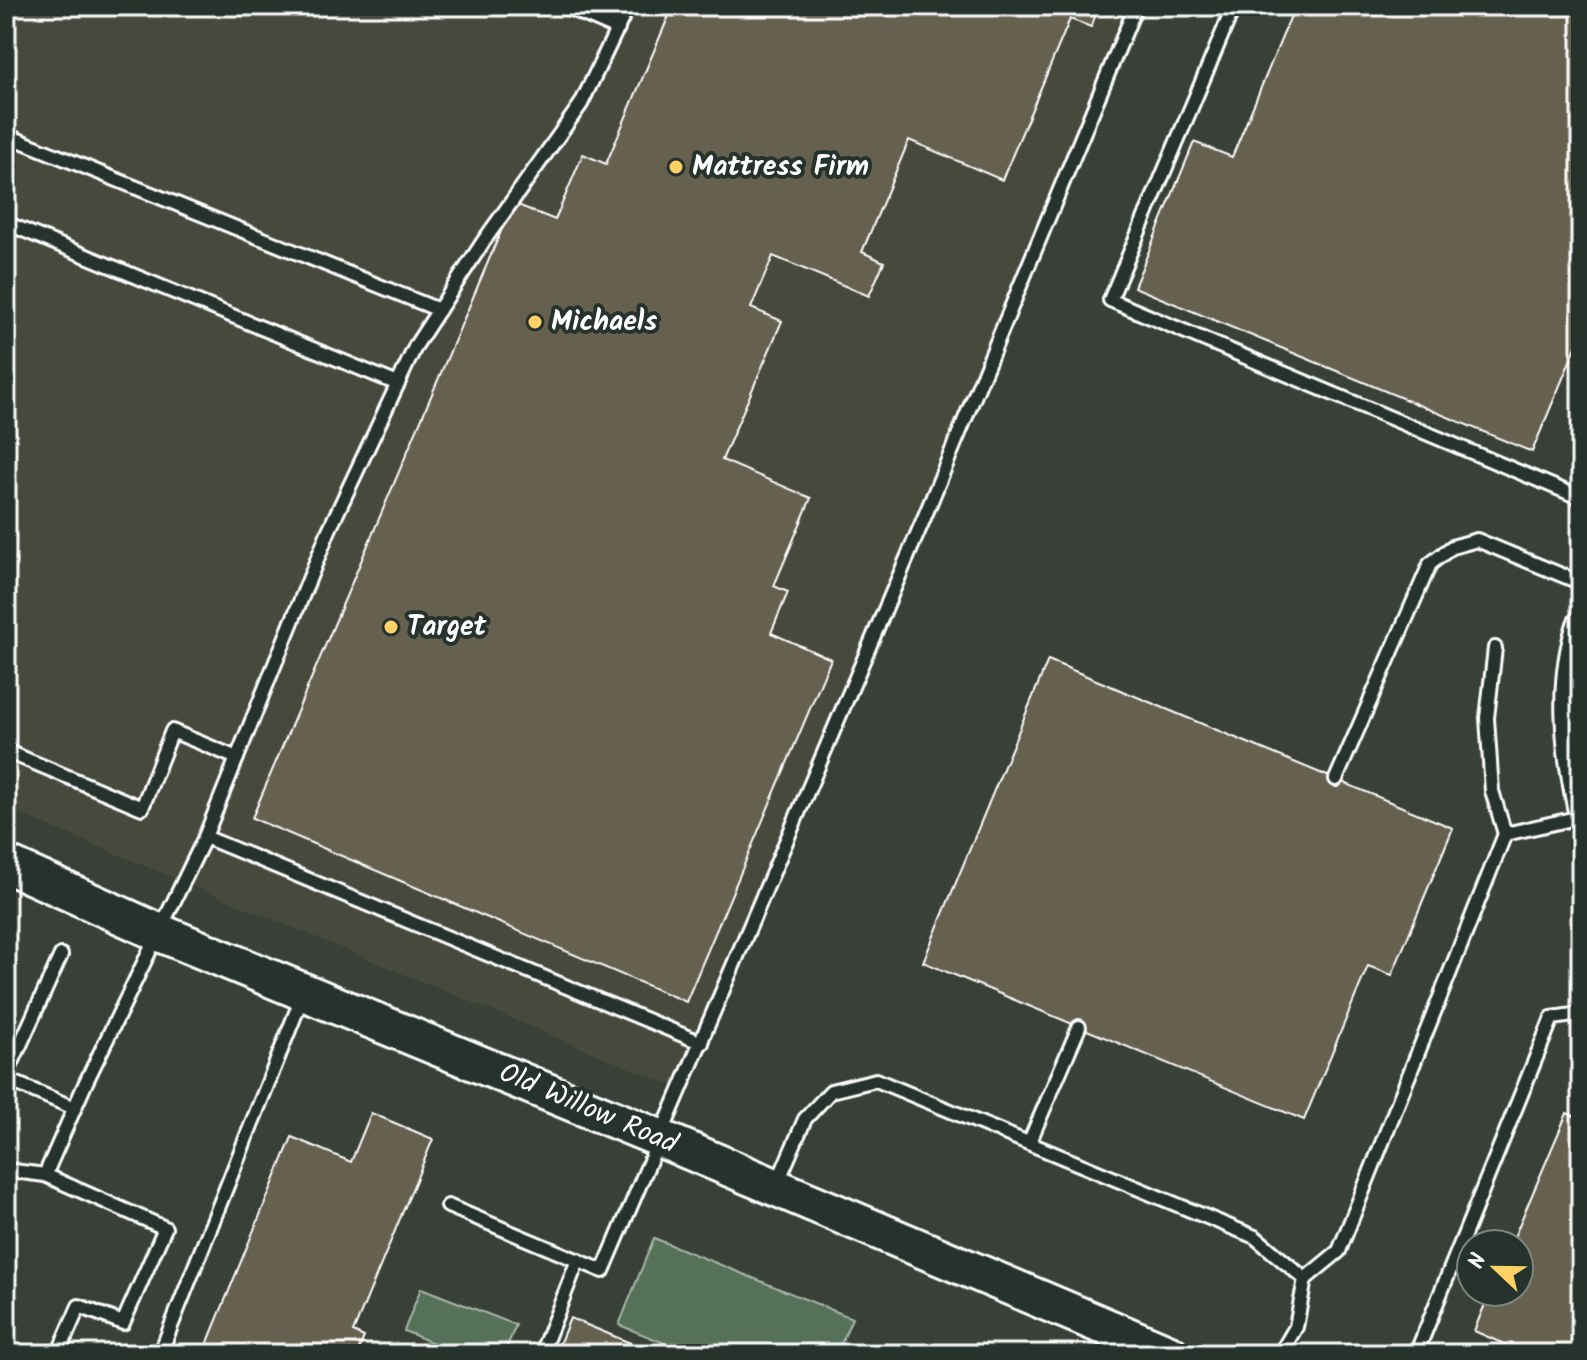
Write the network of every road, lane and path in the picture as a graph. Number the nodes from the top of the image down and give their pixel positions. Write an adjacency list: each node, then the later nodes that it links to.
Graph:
1 (564, 6): 5 (lane)
2 (628, 6): 5 (lane)
3 (1136, 6): 27 (lane)
4 (1234, 6): 10 (lane)
5 (618, 29): 8 (lane)
6 (6, 135): 8 (lane)
7 (6, 223): 9 (lane)
8 (439, 310): 9 (lane)
9 (398, 384): 15 (lane)
10 (1581, 498)
11 (1581, 583): 16 (lane)
12 (1581, 625): 17 (street)
13 (1495, 648): 19 (lane)
14 (6, 751): 15 (lane)
15 (237, 758): 20 (lane)
16 (1336, 779)
17 (1581, 806)
18 (1581, 817): 19 (lane)
19 (1505, 834): 37 (lane)
20 (205, 837): 22 (lane); 27 (lane)
21 (10, 869): 22 (street, Old Willow Road)
22 (158, 932): 24 (street, Old Willow Road); 29 (lane)
23 (61, 955): 28 (lane)
24 (304, 992): 30 (street, Old Willow Road); 39 (lane)
25 (1581, 1014): 43 (lane)
26 (1079, 1027): 31 (lane)
27 (702, 1043): 30 (lane)
28 (6, 1077): 29 (lane)
29 (74, 1108): 33 (lane)
30 (659, 1138): 34 (street, Old Willow Road); 36 (lane)
31 (1029, 1143): 34 (lane); 37 (lane)
32 (6, 1170): 33 (lane)
33 (45, 1175): 38 (lane)
34 (775, 1188): 41 (street, Old Willow Road)
35 (448, 1206): 36 (lane)
36 (578, 1260): 40 (lane)
37 (1305, 1279): 42 (lane)
38 (58, 1354)
39 (160, 1354)
40 (541, 1354)
41 (1170, 1354)
42 (1280, 1354)
43 (1416, 1354)

